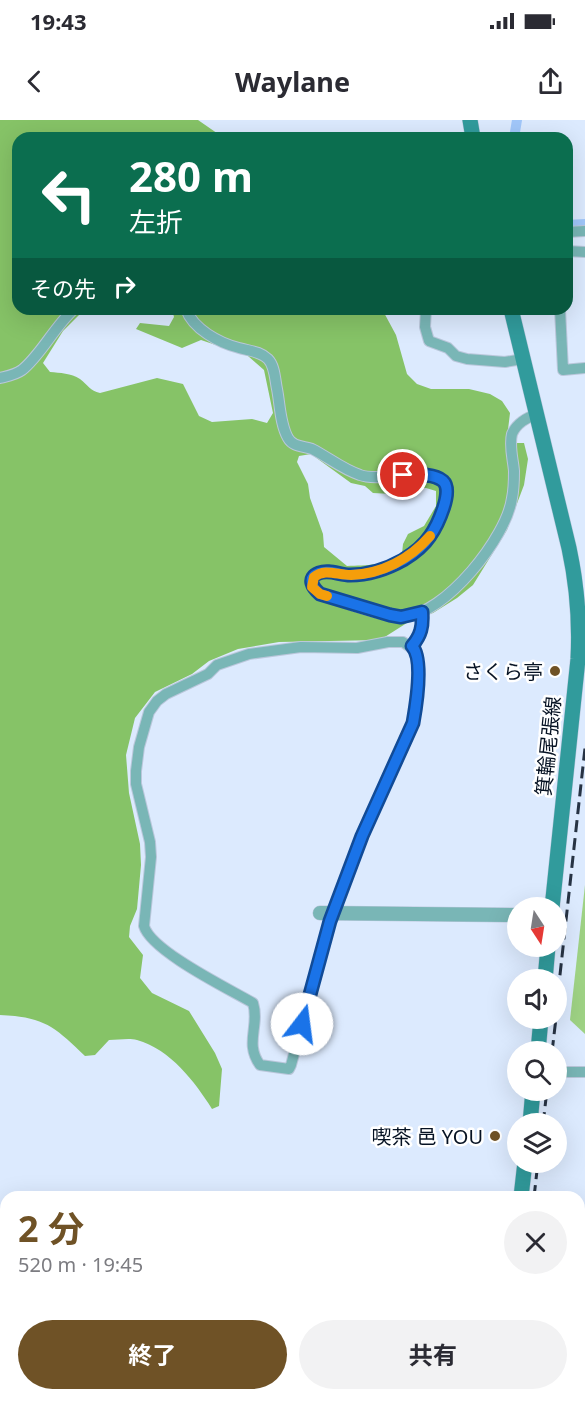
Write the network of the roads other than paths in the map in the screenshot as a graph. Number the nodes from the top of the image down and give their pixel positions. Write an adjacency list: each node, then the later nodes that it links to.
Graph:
1 (68, 315): 8 (street)
2 (189, 315): 10 (street)
3 (426, 315): 6 (street)
4 (512, 315): 6 (main road, 箕輪尾張線)
5 (561, 315): 7 (street)
6 (523, 359): 9 (main road, 箕輪尾張線)
7 (585, 368)
8 (0, 378)
9 (536, 415): 10 (street); 12 (main road, 箕輪尾張線)
10 (422, 612): 11 (street)
11 (412, 646): 13 (street); 13 (street)
12 (553, 897)
13 (327, 913): 14 (street)
14 (507, 915)
15 (567, 1072): 16 (street)
16 (585, 1072)
17 (524, 1173): 18 (main road)
18 (522, 1191)

